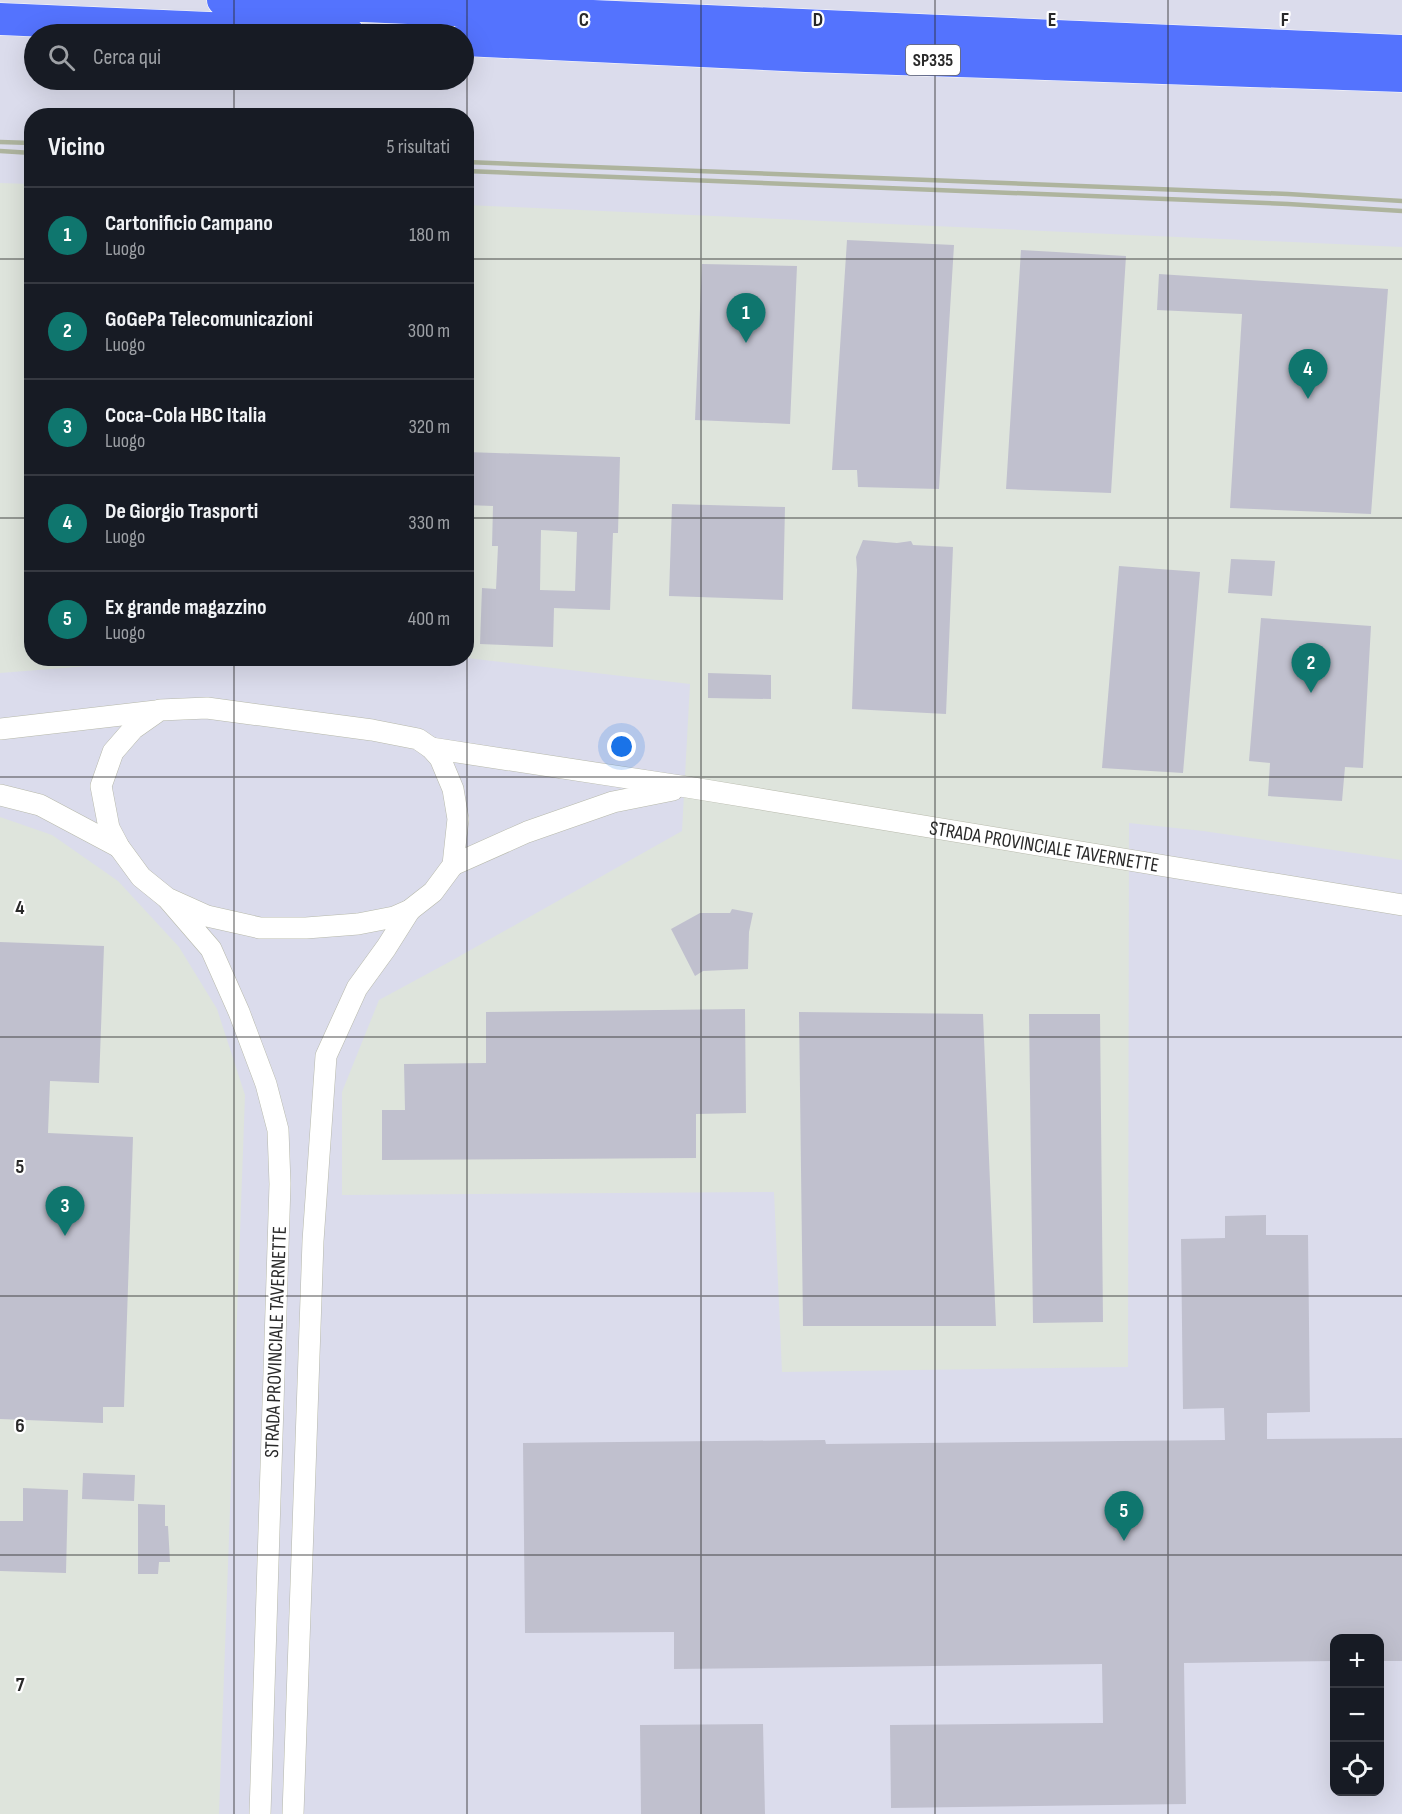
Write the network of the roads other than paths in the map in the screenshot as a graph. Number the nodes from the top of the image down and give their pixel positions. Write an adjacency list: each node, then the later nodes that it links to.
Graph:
1 (224, 0): 5 (highway, SP335)
2 (0, 19): 3 (highway)
3 (116, 24)
4 (474, 40): 6 (highway, SP335)
5 (1402, 51)
6 (1402, 76)
7 (160, 710): 8 (street); 9 (street, STRADA PROVINCIALE TAVERNETTE); 12 (street)
8 (0, 729)
9 (430, 748): 10 (street, STRADA PROVINCIALE TAVERNETTE); 13 (street)
10 (687, 787): 13 (street, STRADA PROVINCIALE TAVERNETTE); 15 (street, STRADA PROVINCIALE TAVERNETTE)
11 (0, 795): 12 (street)
12 (119, 848): 14 (street)
13 (453, 865): 16 (street)
14 (167, 898): 16 (street); 17 (street, STRADA PROVINCIALE TAVERNETTE)
15 (1402, 905)
16 (410, 909): 18 (street, STRADA PROVINCIALE TAVERNETTE)
17 (260, 1814)
18 (293, 1814)

